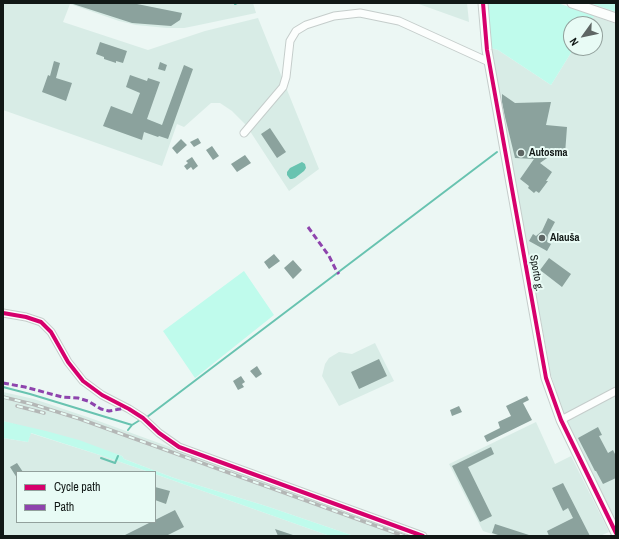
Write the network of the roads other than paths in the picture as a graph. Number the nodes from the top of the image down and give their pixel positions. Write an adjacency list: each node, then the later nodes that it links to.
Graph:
1 (483, 3): 4 (street, Sporto g.)
2 (572, 3): 3 (street)
3 (616, 18)
4 (489, 62): 5 (street); 8 (street, Sporto g.)
5 (244, 133)
6 (3, 313): 10 (street)
7 (616, 391): 8 (street)
8 (560, 420): 9 (street, Sporto g.)
9 (616, 533)
10 (423, 536)

